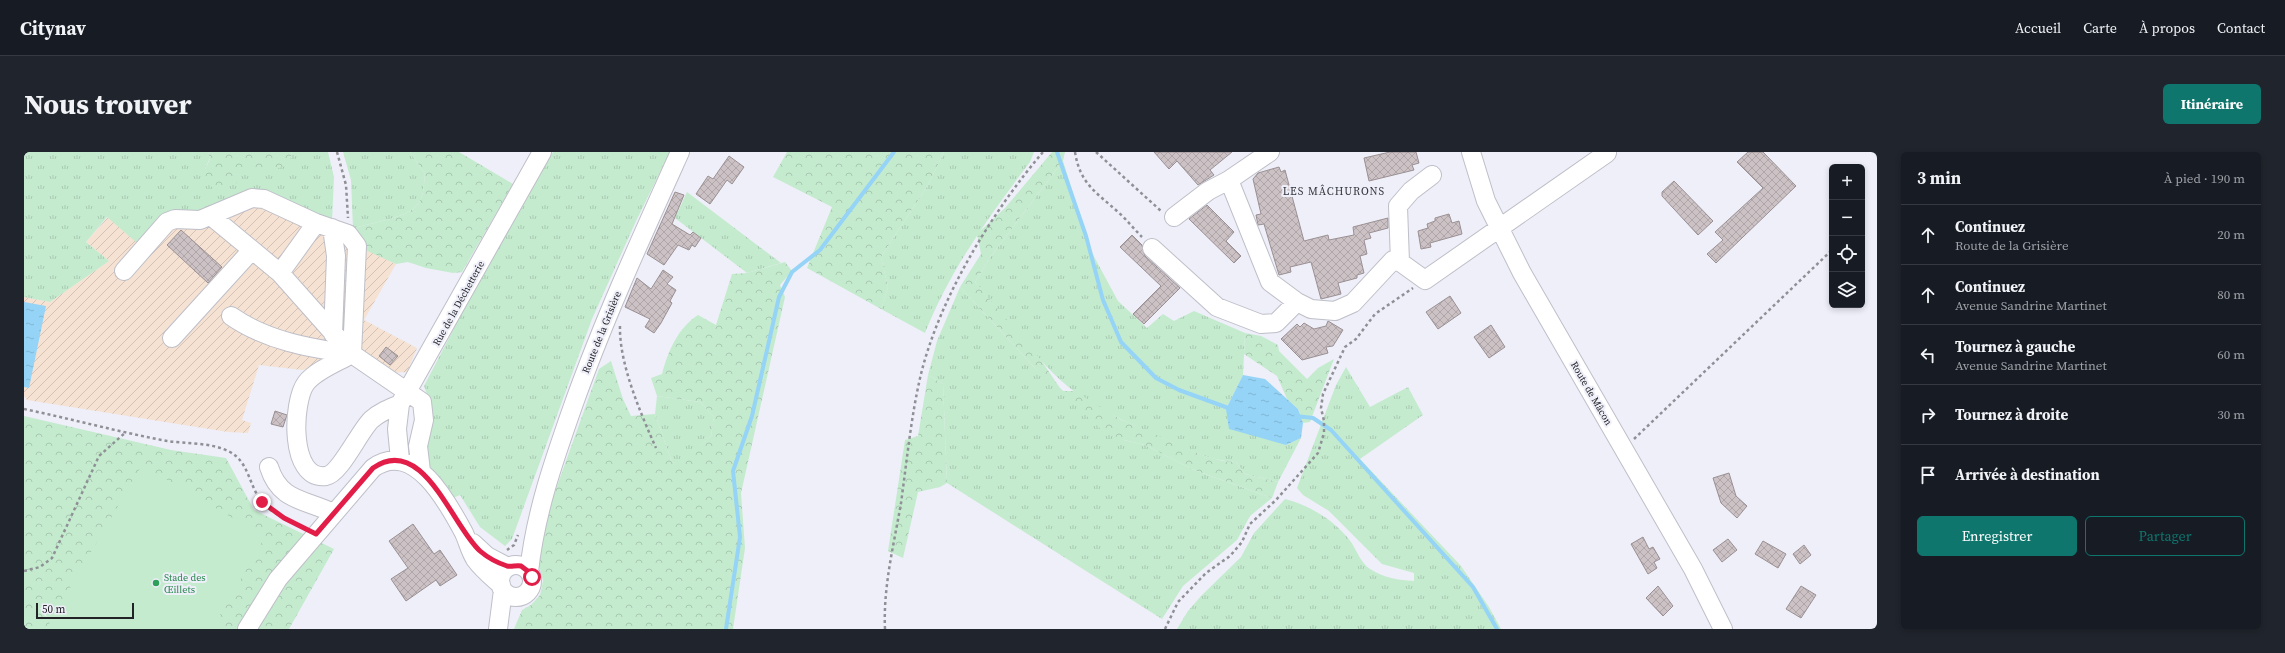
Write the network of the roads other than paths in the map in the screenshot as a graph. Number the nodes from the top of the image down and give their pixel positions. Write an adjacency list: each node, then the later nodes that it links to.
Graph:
1 (542, 152): 22 (street, Rue de la Déchetterie)
2 (680, 152): 27 (street, Route de la Grisière)
3 (1270, 152): 7 (street)
4 (1471, 152): 11 (street, Route de Mâcon)
5 (1607, 153): 11 (street)
6 (1432, 174): 14 (street)
7 (1229, 180): 9 (street); 17 (street)
8 (211, 216): 10 (street); 13 (street); 15 (street)
9 (1174, 217)
10 (324, 225): 16 (street); 19 (street); 21 (street)
11 (1498, 228): 14 (street); 36 (street, Route de Mâcon)
12 (1152, 248): 17 (street)
13 (252, 250): 16 (street); 20 (street)
14 (1400, 262): 17 (street)
15 (124, 271)
16 (280, 273): 19 (street)
17 (1297, 302)
18 (231, 316): 21 (street)
19 (333, 334): 21 (street)
20 (172, 338)
21 (352, 354): 22 (street); 22 (street)
22 (404, 398): 23 (street, Rue de la Déchetterie); 25 (street)
23 (400, 460): 25 (street); 26 (street)
24 (269, 467): 26 (street)
25 (421, 471): 28 (street)
26 (333, 513): 33 (street)
27 (537, 518): 29 (street, Route de la Grisière); 30 (street, Route de la Grisière)
28 (464, 534): 29 (street); 31 (street)
29 (510, 566): 30 (street); 31 (street, Route de la Grisière)
30 (529, 572): 32 (street, Route de la Grisière)
31 (502, 587): 32 (street); 34 (street, Route de la Grisière)
32 (521, 596): 35 (street, Route de la Grisière)
33 (247, 629)
34 (498, 629)
35 (502, 629)
36 (1723, 629)

